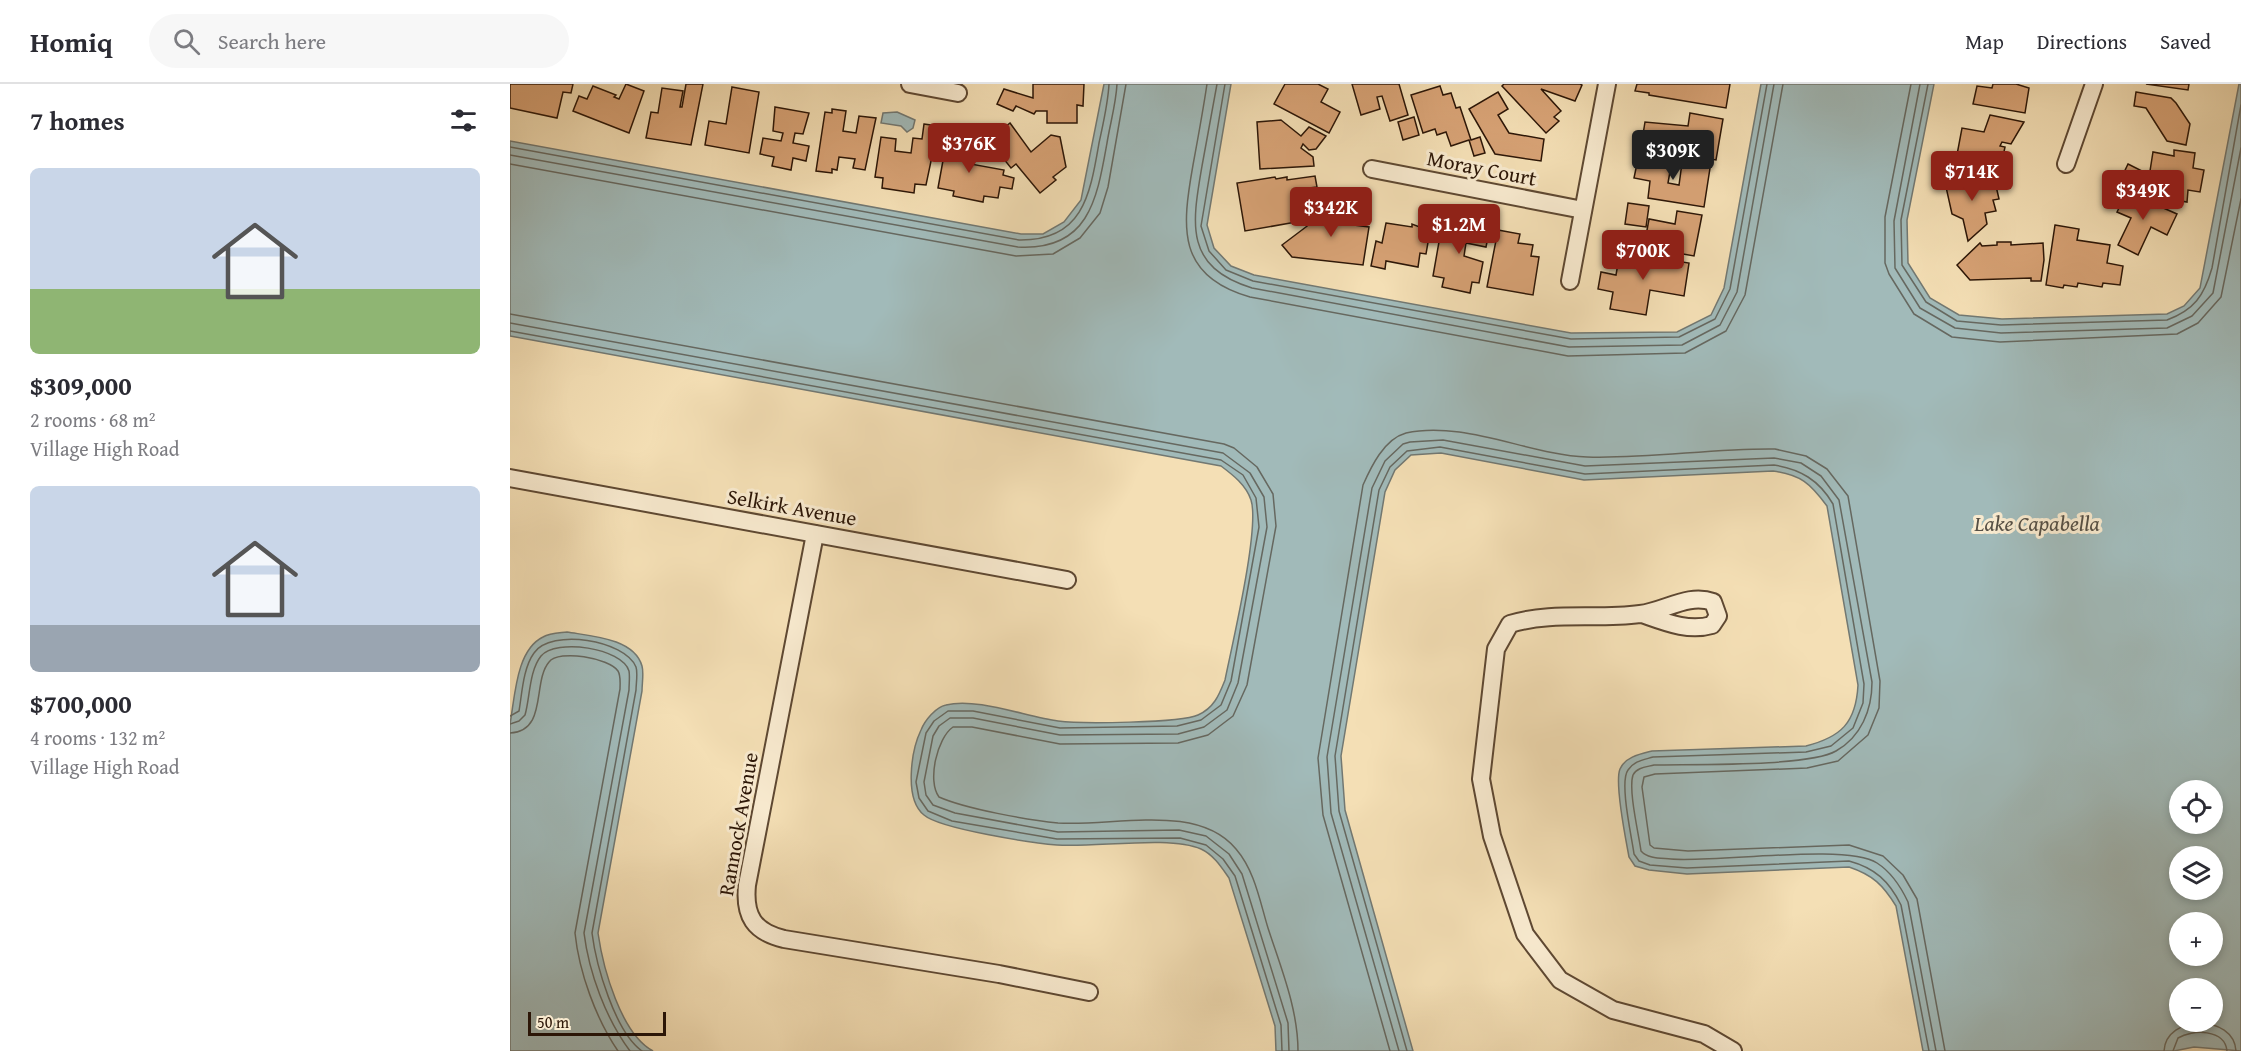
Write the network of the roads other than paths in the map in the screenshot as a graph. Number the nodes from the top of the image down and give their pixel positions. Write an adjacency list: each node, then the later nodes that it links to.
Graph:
1 (910, 84): 4 (street)
2 (1607, 84): 7 (street)
3 (2094, 84): 5 (street)
4 (958, 93)
5 (2066, 164)
6 (1372, 169): 7 (street, Moray Court)
7 (1583, 210): 8 (street)
8 (1570, 281)
9 (510, 478): 10 (street, Selkirk Avenue)
10 (814, 534): 11 (street, Selkirk Avenue); 13 (street, Rannock Avenue)
11 (1067, 580)
12 (1642, 614): 14 (street)
13 (1089, 992)
14 (1733, 1051)

